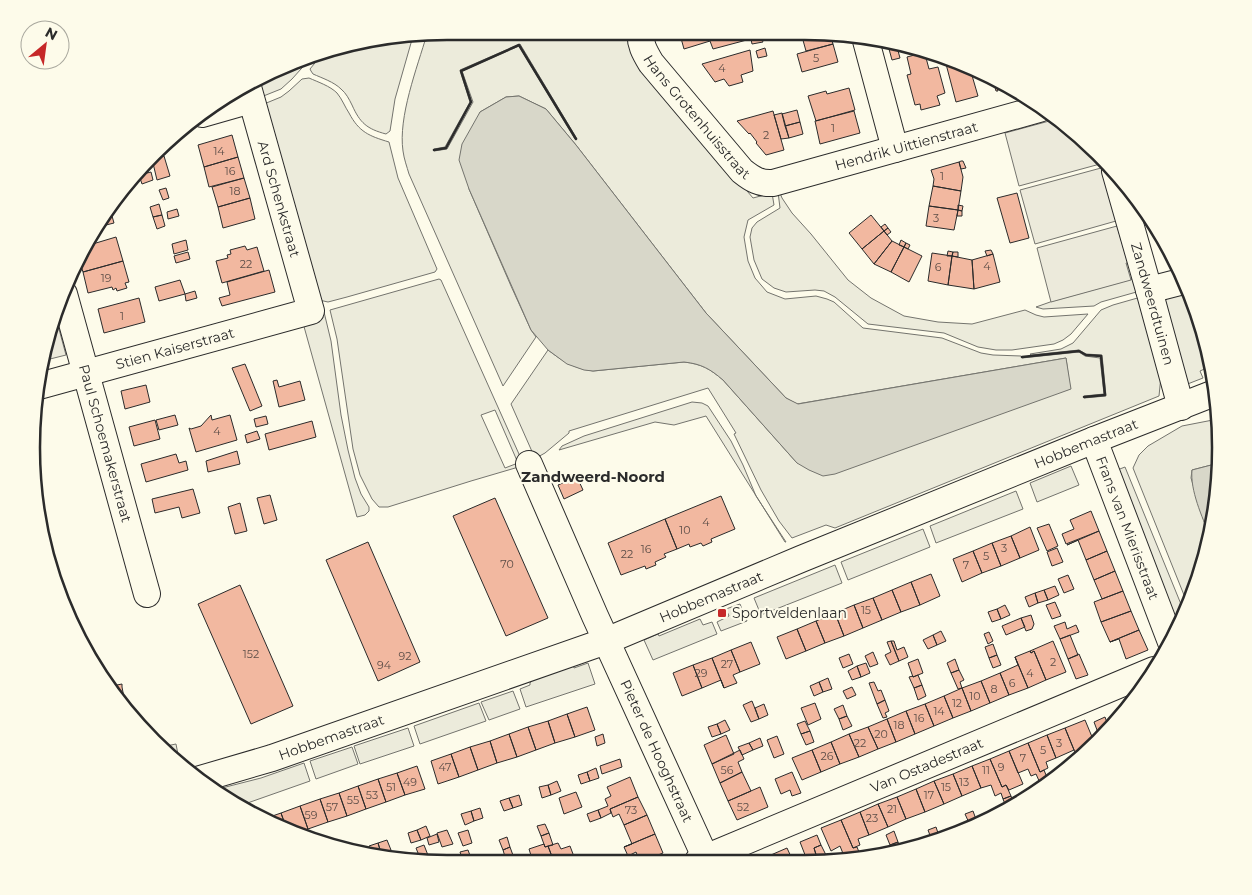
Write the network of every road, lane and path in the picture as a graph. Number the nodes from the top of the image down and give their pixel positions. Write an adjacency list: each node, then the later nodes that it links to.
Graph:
1 (641, 40): 6 (street, Hans Grotenhuisstraat)
2 (867, 45): 5 (street)
3 (249, 94): 11 (street, Ard Schenkstraat)
4 (1033, 111): 5 (street, Hendrik Uittienstraat)
5 (895, 149): 6 (street, Hendrik Uittienstraat)
6 (773, 183)
7 (1121, 190): 9 (street, Zandweerdtuinen)
8 (1177, 282): 9 (street)
9 (1150, 290): 15 (street, Zandweerdtuinen)
10 (67, 304): 12 (street, Paul Schoemakerstraat)
11 (311, 311): 12 (street, Stien Kaiserstraat)
12 (86, 374): 13 (street, Stien Kaiserstraat); 18 (street, Paul Schoemakerstraat)
13 (45, 384)
14 (1209, 395): 15 (street, Hobbemastraat)
15 (1180, 406): 16 (street, Hobbemastraat)
16 (1094, 440): 19 (street, Frans van Mierisstraat); 20 (street, Hobbemastraat)
17 (528, 464): 20 (street)
18 (147, 594)
19 (1167, 633)
20 (606, 641): 22 (street, Hobbemastraat); 23 (street, Pieter de Hooghstraat)
21 (1142, 675): 24 (street, Van Ostadestraat)
22 (208, 777)
23 (702, 855)
24 (716, 855)

